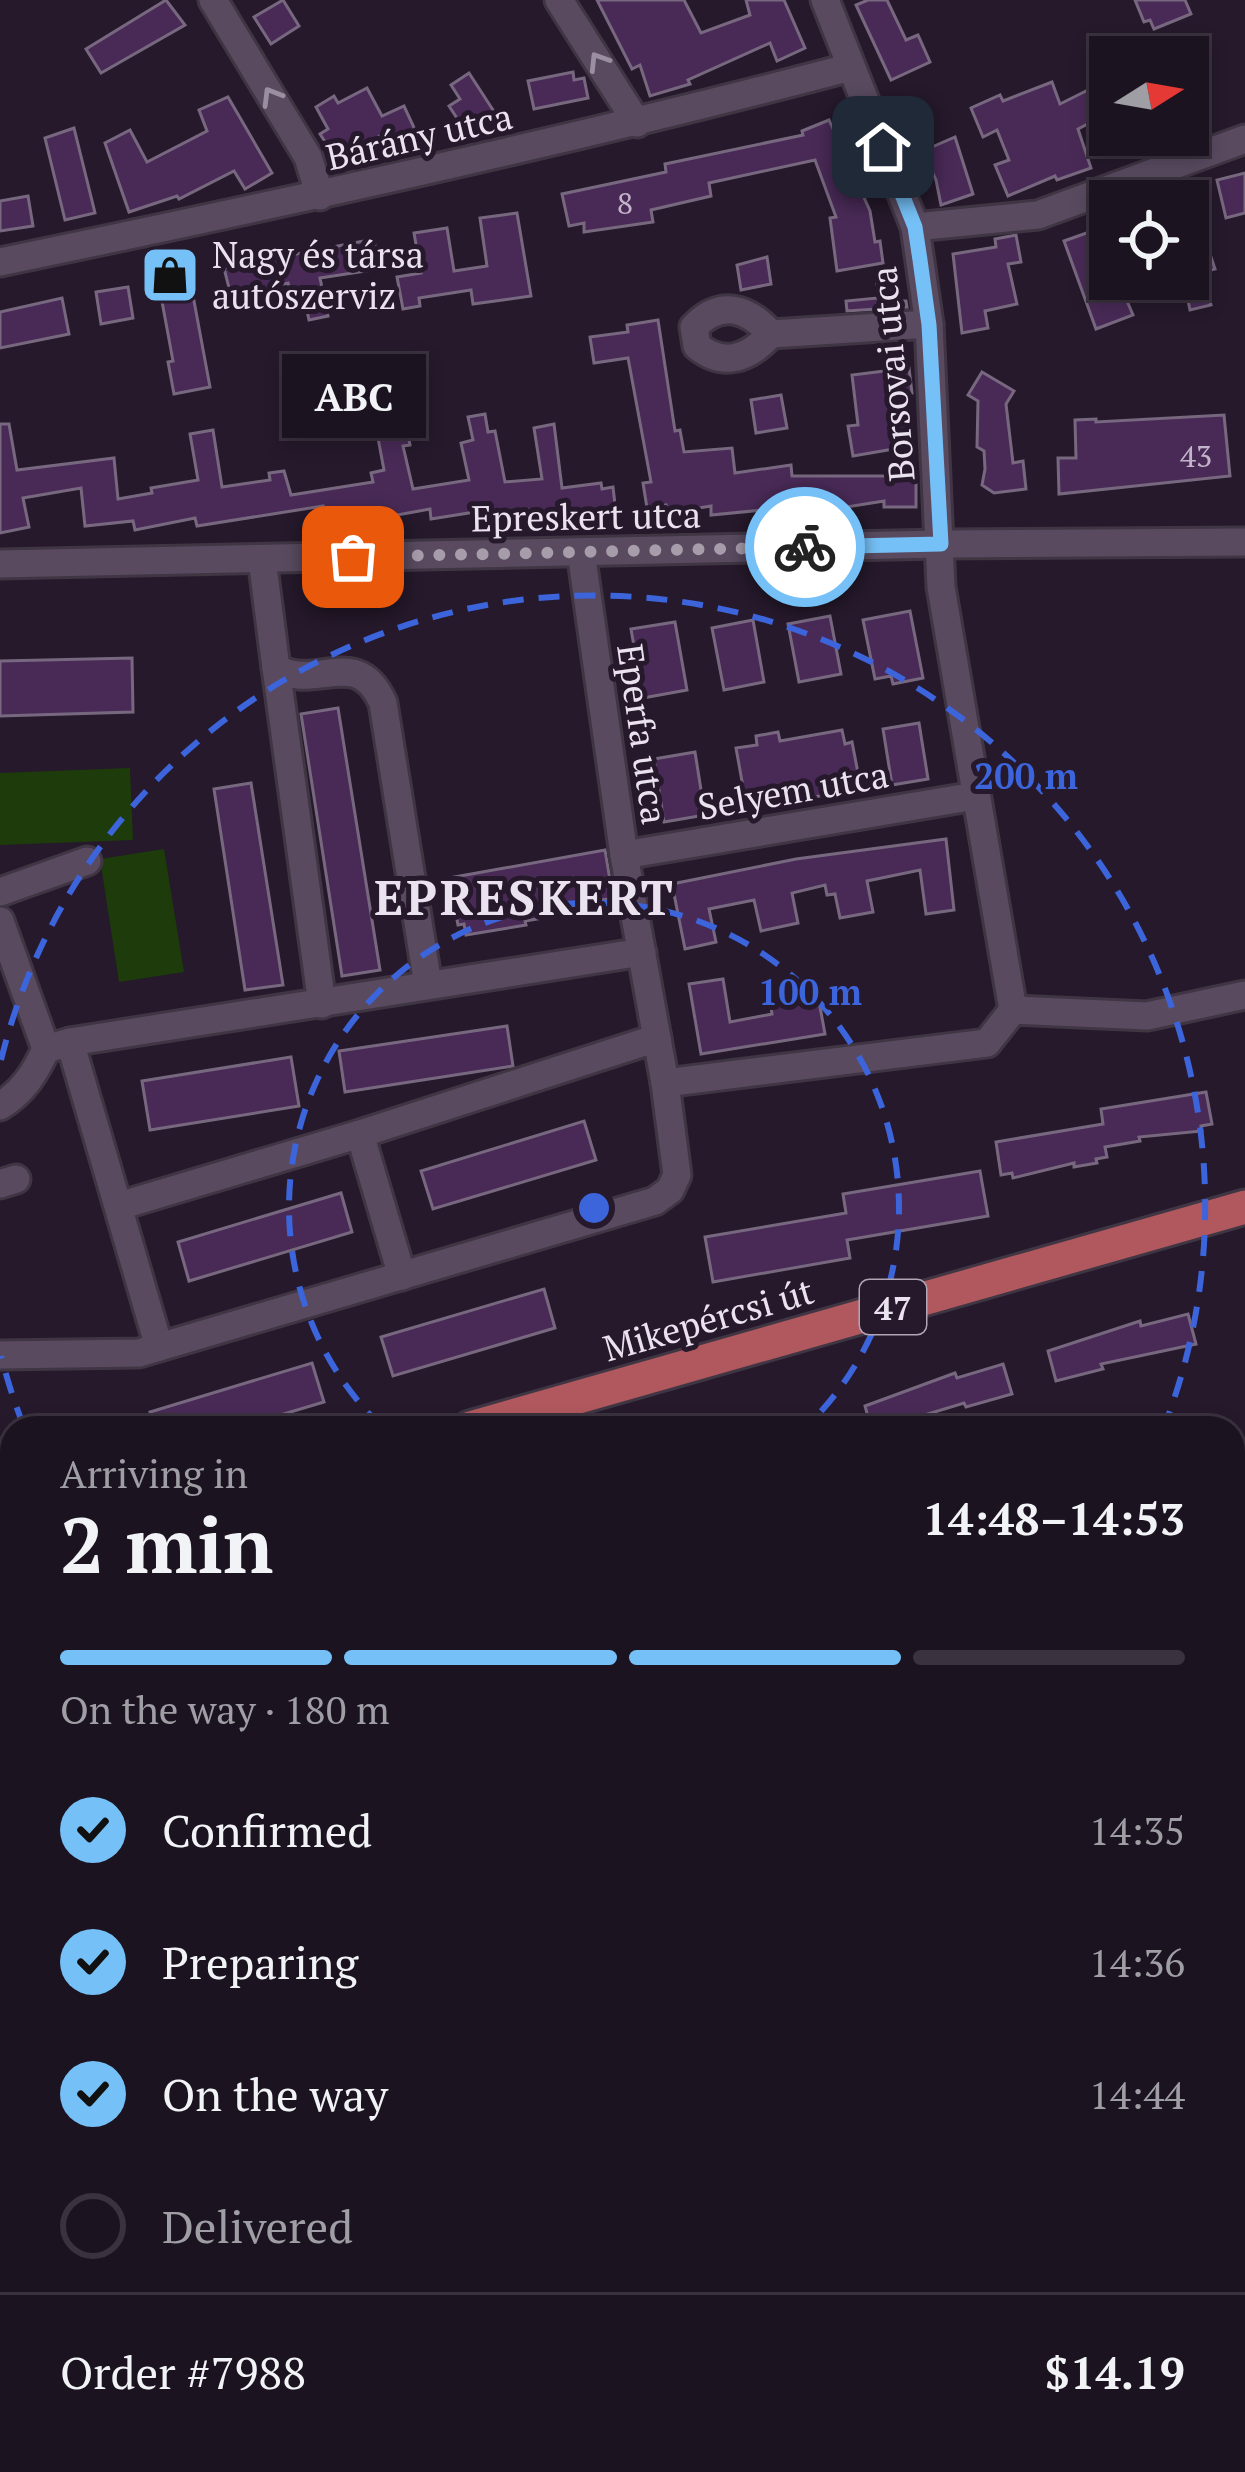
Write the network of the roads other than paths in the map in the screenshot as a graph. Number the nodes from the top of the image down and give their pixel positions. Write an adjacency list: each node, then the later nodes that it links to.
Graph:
1 (213, 0): 7 (street, one-way to 1)
2 (559, 0): 5 (street, one-way to 2)
3 (825, 0): 4 (street, Borsovai utca)
4 (851, 68): 5 (street, Bárány utca); 8 (street, Borsovai utca)
5 (637, 123): 7 (street, Bárány utca)
6 (1245, 139): 8 (street)
7 (320, 196): 9 (street, Bárány utca)
8 (915, 227): 10 (street, Borsovai utca)
9 (0, 262)
10 (929, 325): 11 (street); 13 (street, Borsovai utca)
11 (771, 334)
12 (1245, 542): 13 (street, Epreskert utca)
13 (941, 544): 14 (street, Epreskert utca); 18 (street, Borsovai utca)
14 (581, 552): 15 (street, Epreskert utca); 19 (street, Eperfa utca)
15 (262, 559): 16 (street, Epreskert utca); 17 (street)
16 (0, 565)
17 (276, 668): 24 (street); 26 (street)
18 (975, 796): 19 (street, Selyem utca); 27 (street, Borsovai utca)
19 (624, 855): 23 (street, Eperfa utca)
20 (87, 861): 21 (street)
21 (0, 892)
22 (0, 921): 29 (street)
23 (642, 952): 24 (street); 28 (street, Eperfa utca)
24 (428, 986): 26 (street)
25 (1245, 994): 27 (street)
26 (322, 1004): 29 (street)
27 (1013, 1010): 30 (street)
28 (657, 1038): 30 (street, Eperfa utca); 32 (street)
29 (58, 1046): 31 (street); 33 (street)
30 (665, 1083): 35 (street, Eperfa utca)
31 (0, 1106)
32 (360, 1134): 33 (street); 35 (street)
33 (119, 1206): 36 (street)
34 (1245, 1207): 38 (main road, Mikepércsi út / 47)
35 (402, 1276): 36 (street)
36 (159, 1347): 37 (street)
37 (0, 1354)
38 (551, 1416)

